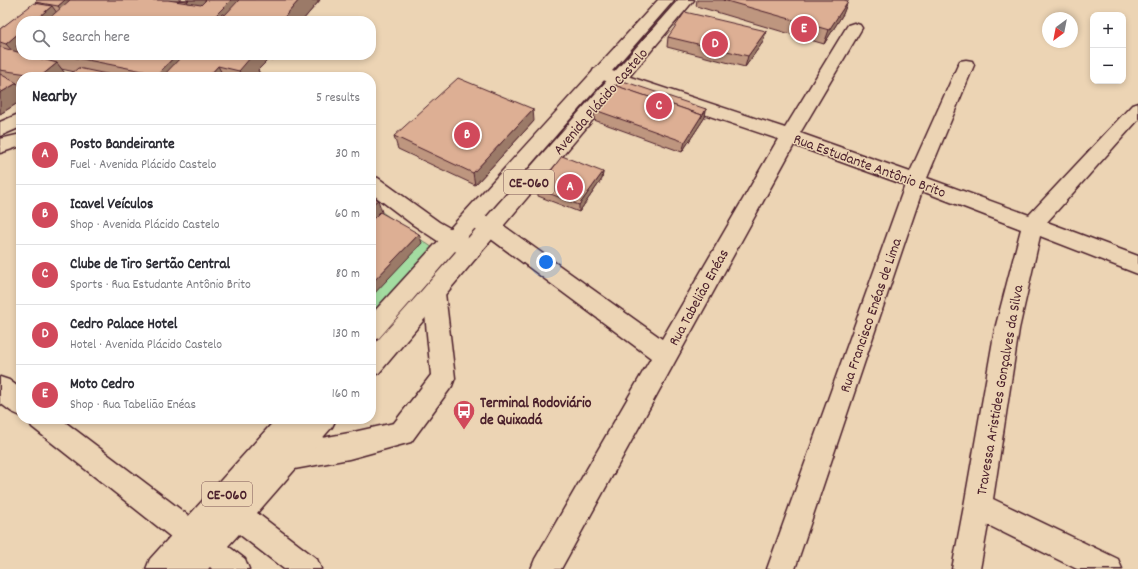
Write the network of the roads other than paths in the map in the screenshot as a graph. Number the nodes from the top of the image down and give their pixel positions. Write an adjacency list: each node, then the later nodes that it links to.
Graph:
1 (676, 1): 3 (street, Avenida Plácido Castelo / CE-060)
2 (854, 28): 12 (street, Rua Tabelião Enéas)
3 (645, 35): 5 (street, Avenida Plácido Castelo / CE-060); 6 (street, Avenida Plácido Castelo / CE-060)
4 (966, 65): 17 (street, Rua Francisco Enéas de Lima)
5 (600, 72): 6 (street, Rua Estudante Antônio Brito); 7 (street, Avenida Plácido Castelo / CE-060)
6 (618, 79): 8 (street, Avenida Plácido Castelo / CE-060); 12 (street, Rua Estudante Antônio Brito)
7 (582, 92): 8 (street); 14 (street, Avenida Plácido Castelo / CE-060)
8 (602, 99): 16 (street, Avenida Plácido Castelo / CE-060)
9 (1138, 109): 22 (street, Travessa Aristides Gonçalves da Silva)
10 (16, 122): 11 (street)
11 (0, 130)
12 (789, 136): 17 (street, Rua Estudante Antônio Brito); 28 (street, Rua Tabelião Enéas)
13 (16, 141): 15 (street)
14 (537, 145): 16 (street); 19 (street, Avenida Plácido Castelo / CE-060)
15 (0, 146)
16 (556, 152): 20 (street, Avenida Plácido Castelo / CE-060)
17 (916, 181): 22 (street, Rua Estudante Antônio Brito); 44 (street, Rua Francisco Enéas de Lima)
18 (376, 187): 23 (street)
19 (496, 190): 20 (street); 21 (street, Avenida Plácido Castelo / CE-060)
20 (515, 198): 21 (street, Avenida Plácido Castelo / CE-060)
21 (481, 223): 23 (street, Avenida Plácido Castelo / CE-060); 24 (street, Avenida Plácido Castelo / CE-060); 28 (street)
22 (1032, 225): 25 (street, Rua Estudante Antônio Brito); 36 (street, Travessa Aristides Gonçalves da Silva)
23 (451, 240): 24 (street); 27 (street, Avenida Plácido Castelo / CE-060)
24 (471, 250): 26 (street, Avenida Plácido Castelo / CE-060)
25 (1138, 265)
26 (434, 294): 29 (street, Avenida Plácido Castelo / CE-060); 35 (street)
27 (376, 325)
28 (665, 355): 43 (street, Rua Tabelião Enéas)
29 (376, 359)
30 (0, 388): 31 (street)
31 (16, 400)
32 (48, 424): 38 (street)
33 (289, 424): 37 (street, CE-060)
34 (318, 424): 35 (street, CE-060)
35 (289, 456): 37 (street, CE-060)
36 (978, 506): 45 (street, Travessa Aristides Gonçalves da Silva); 46 (street)
37 (228, 508): 38 (street, CE-060); 42 (street)
38 (200, 541): 39 (street, CE-060); 40 (street, CE-060); 41 (street)
39 (160, 569)
40 (189, 569)
41 (235, 569)
42 (307, 569)
43 (545, 569)
44 (781, 569)
45 (966, 569)
46 (1108, 569)

